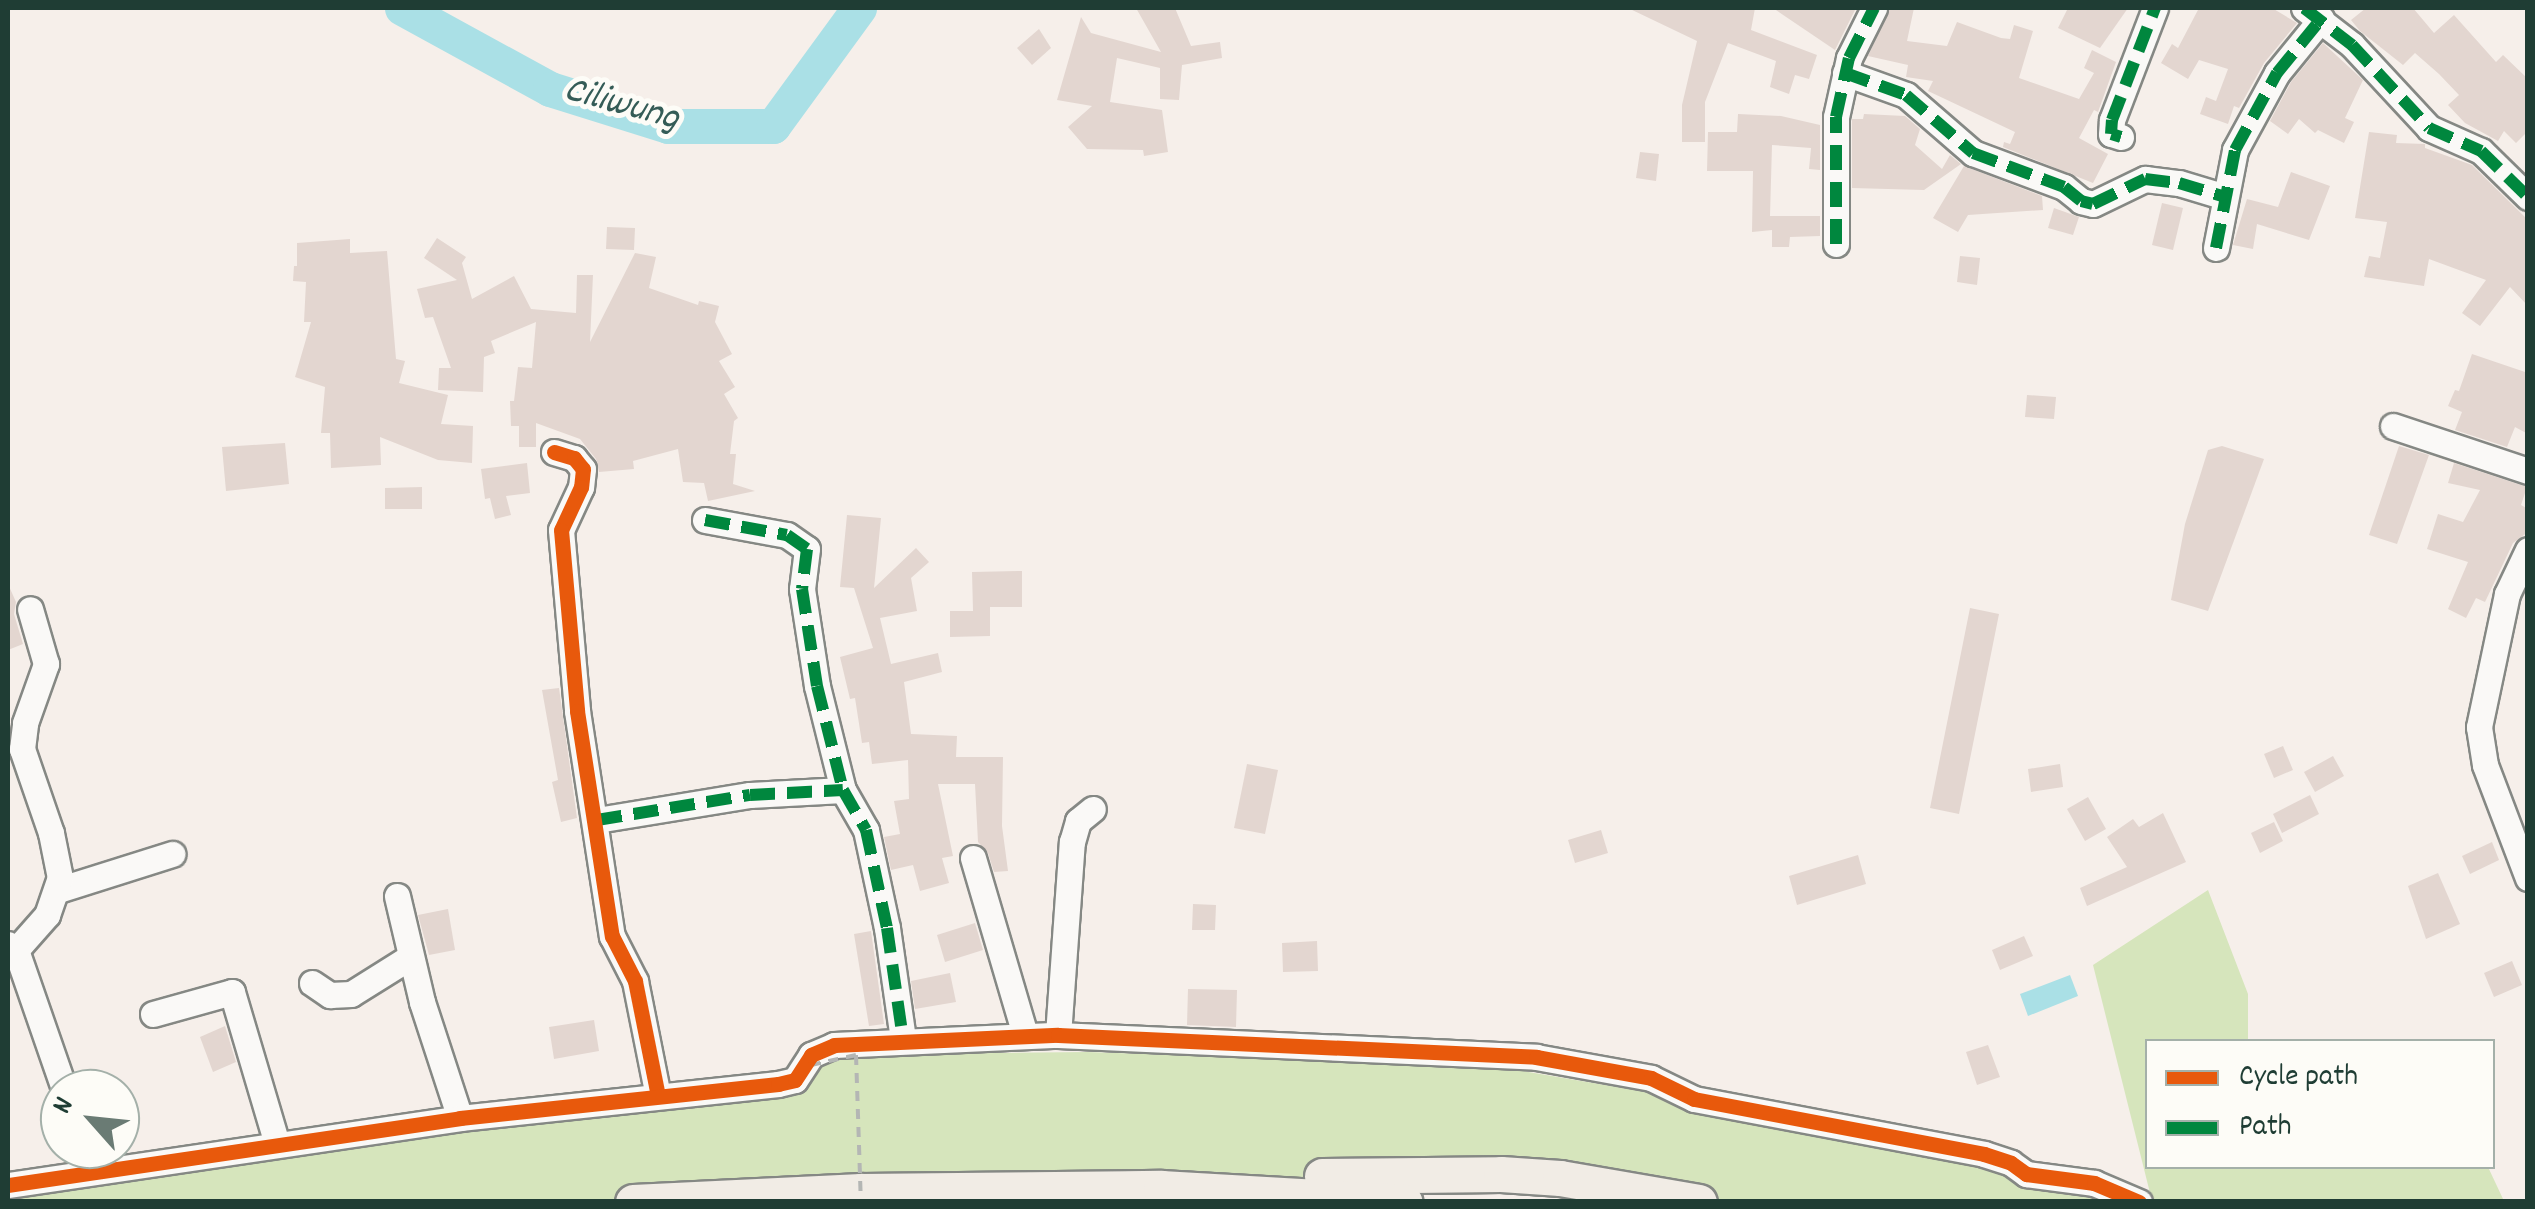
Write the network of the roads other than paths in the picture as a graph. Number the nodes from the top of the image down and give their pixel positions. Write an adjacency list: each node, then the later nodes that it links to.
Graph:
1 (1874, 8): 4 (street)
2 (2156, 8): 5 (street)
3 (2313, 13): 6 (street); 7 (street)
4 (1845, 73): 6 (street); 8 (street)
5 (2121, 137)
6 (2222, 196): 9 (street)
7 (2528, 197)
8 (1836, 244)
9 (2216, 248)
10 (2393, 426): 12 (street)
11 (554, 452): 20 (street)
12 (2528, 471)
13 (704, 520): 18 (street)
14 (2528, 550): 15 (street)
15 (2518, 581): 23 (street)
16 (30, 608): 17 (street)
17 (16, 769): 24 (street)
18 (842, 790): 20 (street); 32 (street)
19 (1093, 809): 31 (street)
20 (596, 820): 34 (street)
21 (172, 854): 24 (street)
22 (973, 858): 30 (street)
23 (2528, 878)
24 (58, 890): 26 (street)
25 (397, 896): 27 (street)
26 (12, 947): 33 (street)
27 (410, 956): 28 (street); 35 (street)
28 (312, 984)
29 (153, 1014): 36 (street)
30 (1024, 1035): 31 (street); 32 (street)
31 (1058, 1035): 44 (street)
32 (902, 1039): 34 (street)
33 (57, 1069)
34 (658, 1096): 35 (street)
35 (460, 1118): 36 (street)
36 (277, 1144): 37 (street)
37 (140, 1156)
38 (55, 1169): 39 (street)
39 (8, 1185)
40 (1162, 1188): 41 (highway); 42 (highway); 43 (highway)
41 (633, 1202)
42 (1405, 1202)
43 (1698, 1202)
44 (2139, 1202)

